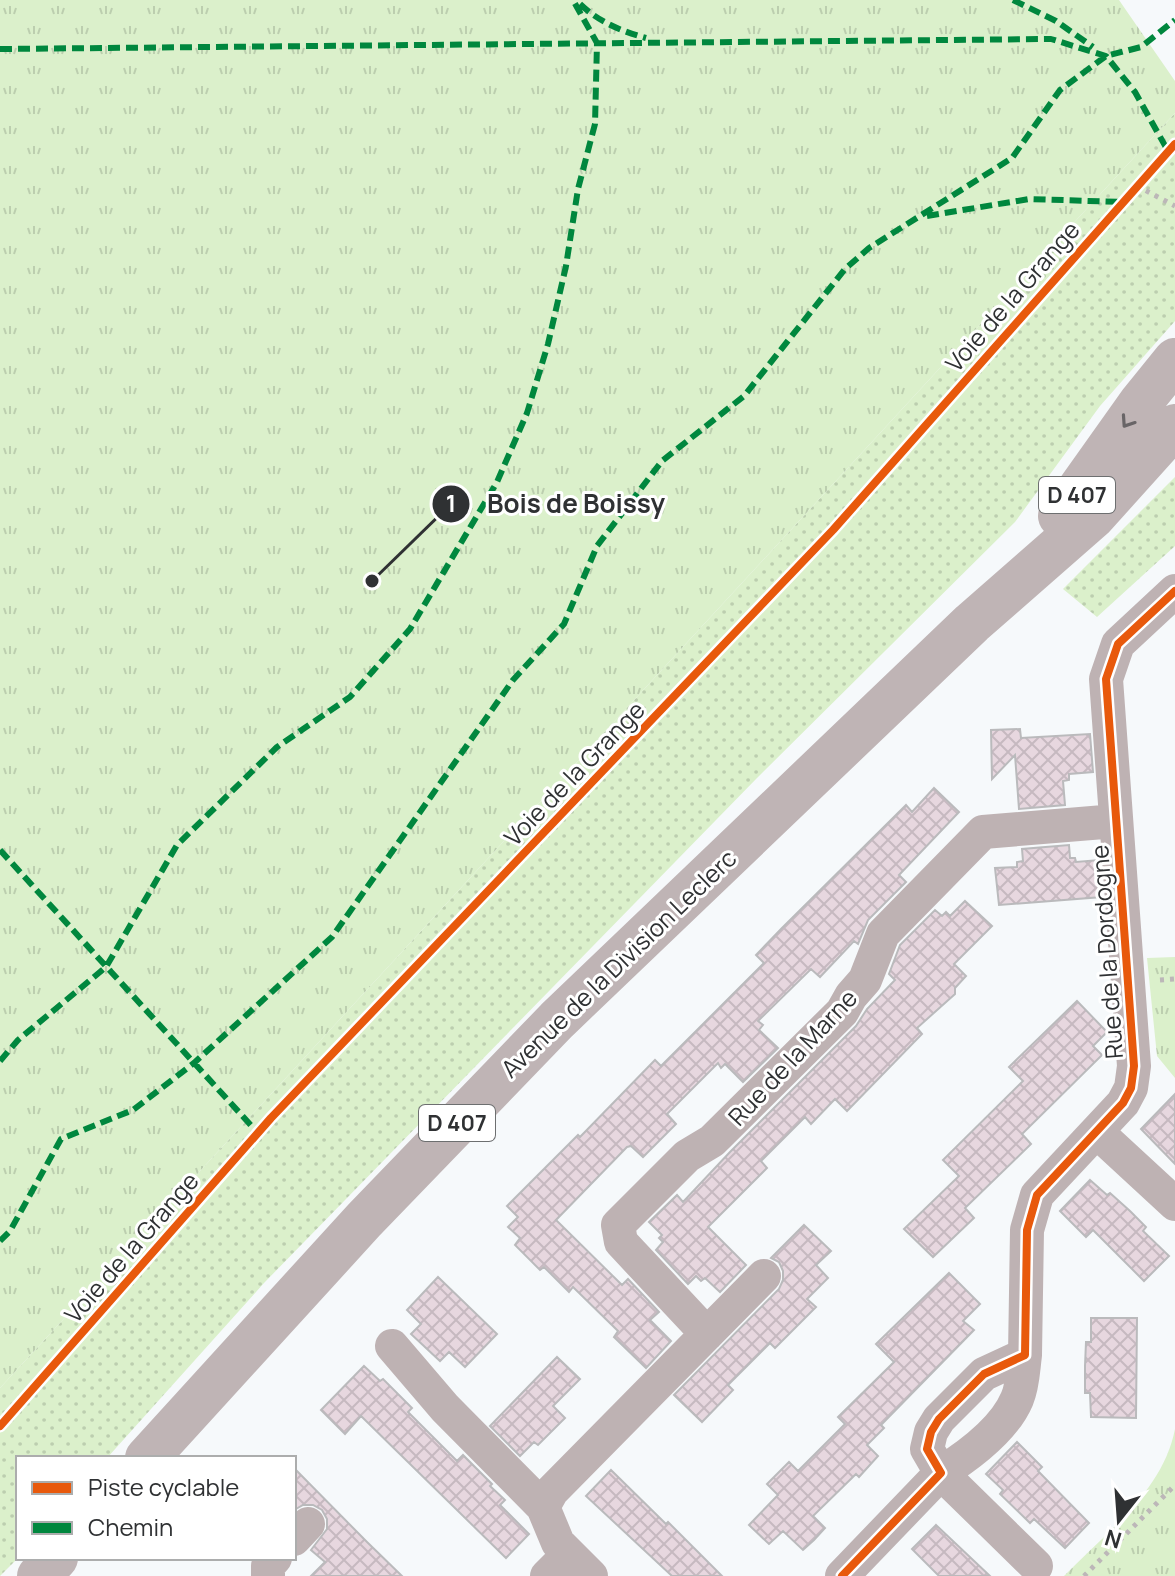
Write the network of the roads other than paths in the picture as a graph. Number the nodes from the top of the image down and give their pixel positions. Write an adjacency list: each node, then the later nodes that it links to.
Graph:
1 (1175, 360): 4 (main road, Avenue de la Division Leclerc / D 407, one-way to 4)
2 (1175, 426): 4 (main road, Avenue de la Division Leclerc / D 407)
3 (1175, 591): 5 (street, Rue de la Dordogne)
4 (972, 623): 12 (main road, Avenue de la Division Leclerc / D 407)
5 (1116, 821): 6 (street, Rue de la Dordogne); 9 (street, Rue de la Marne)
6 (1097, 1132): 7 (street); 11 (street, Rue de la Dordogne)
7 (1175, 1204)
8 (764, 1276): 9 (street)
9 (707, 1334): 14 (street)
10 (392, 1346): 14 (street)
11 (1025, 1355): 13 (street, Rue de la Dordogne); 13 (street)
12 (149, 1456)
13 (941, 1473): 16 (street); 19 (street, Rue de la Dordogne)
14 (543, 1507): 17 (street)
15 (54, 1560): 18 (main road)
16 (1036, 1566)
17 (569, 1569)
18 (39, 1576)
19 (842, 1576)

